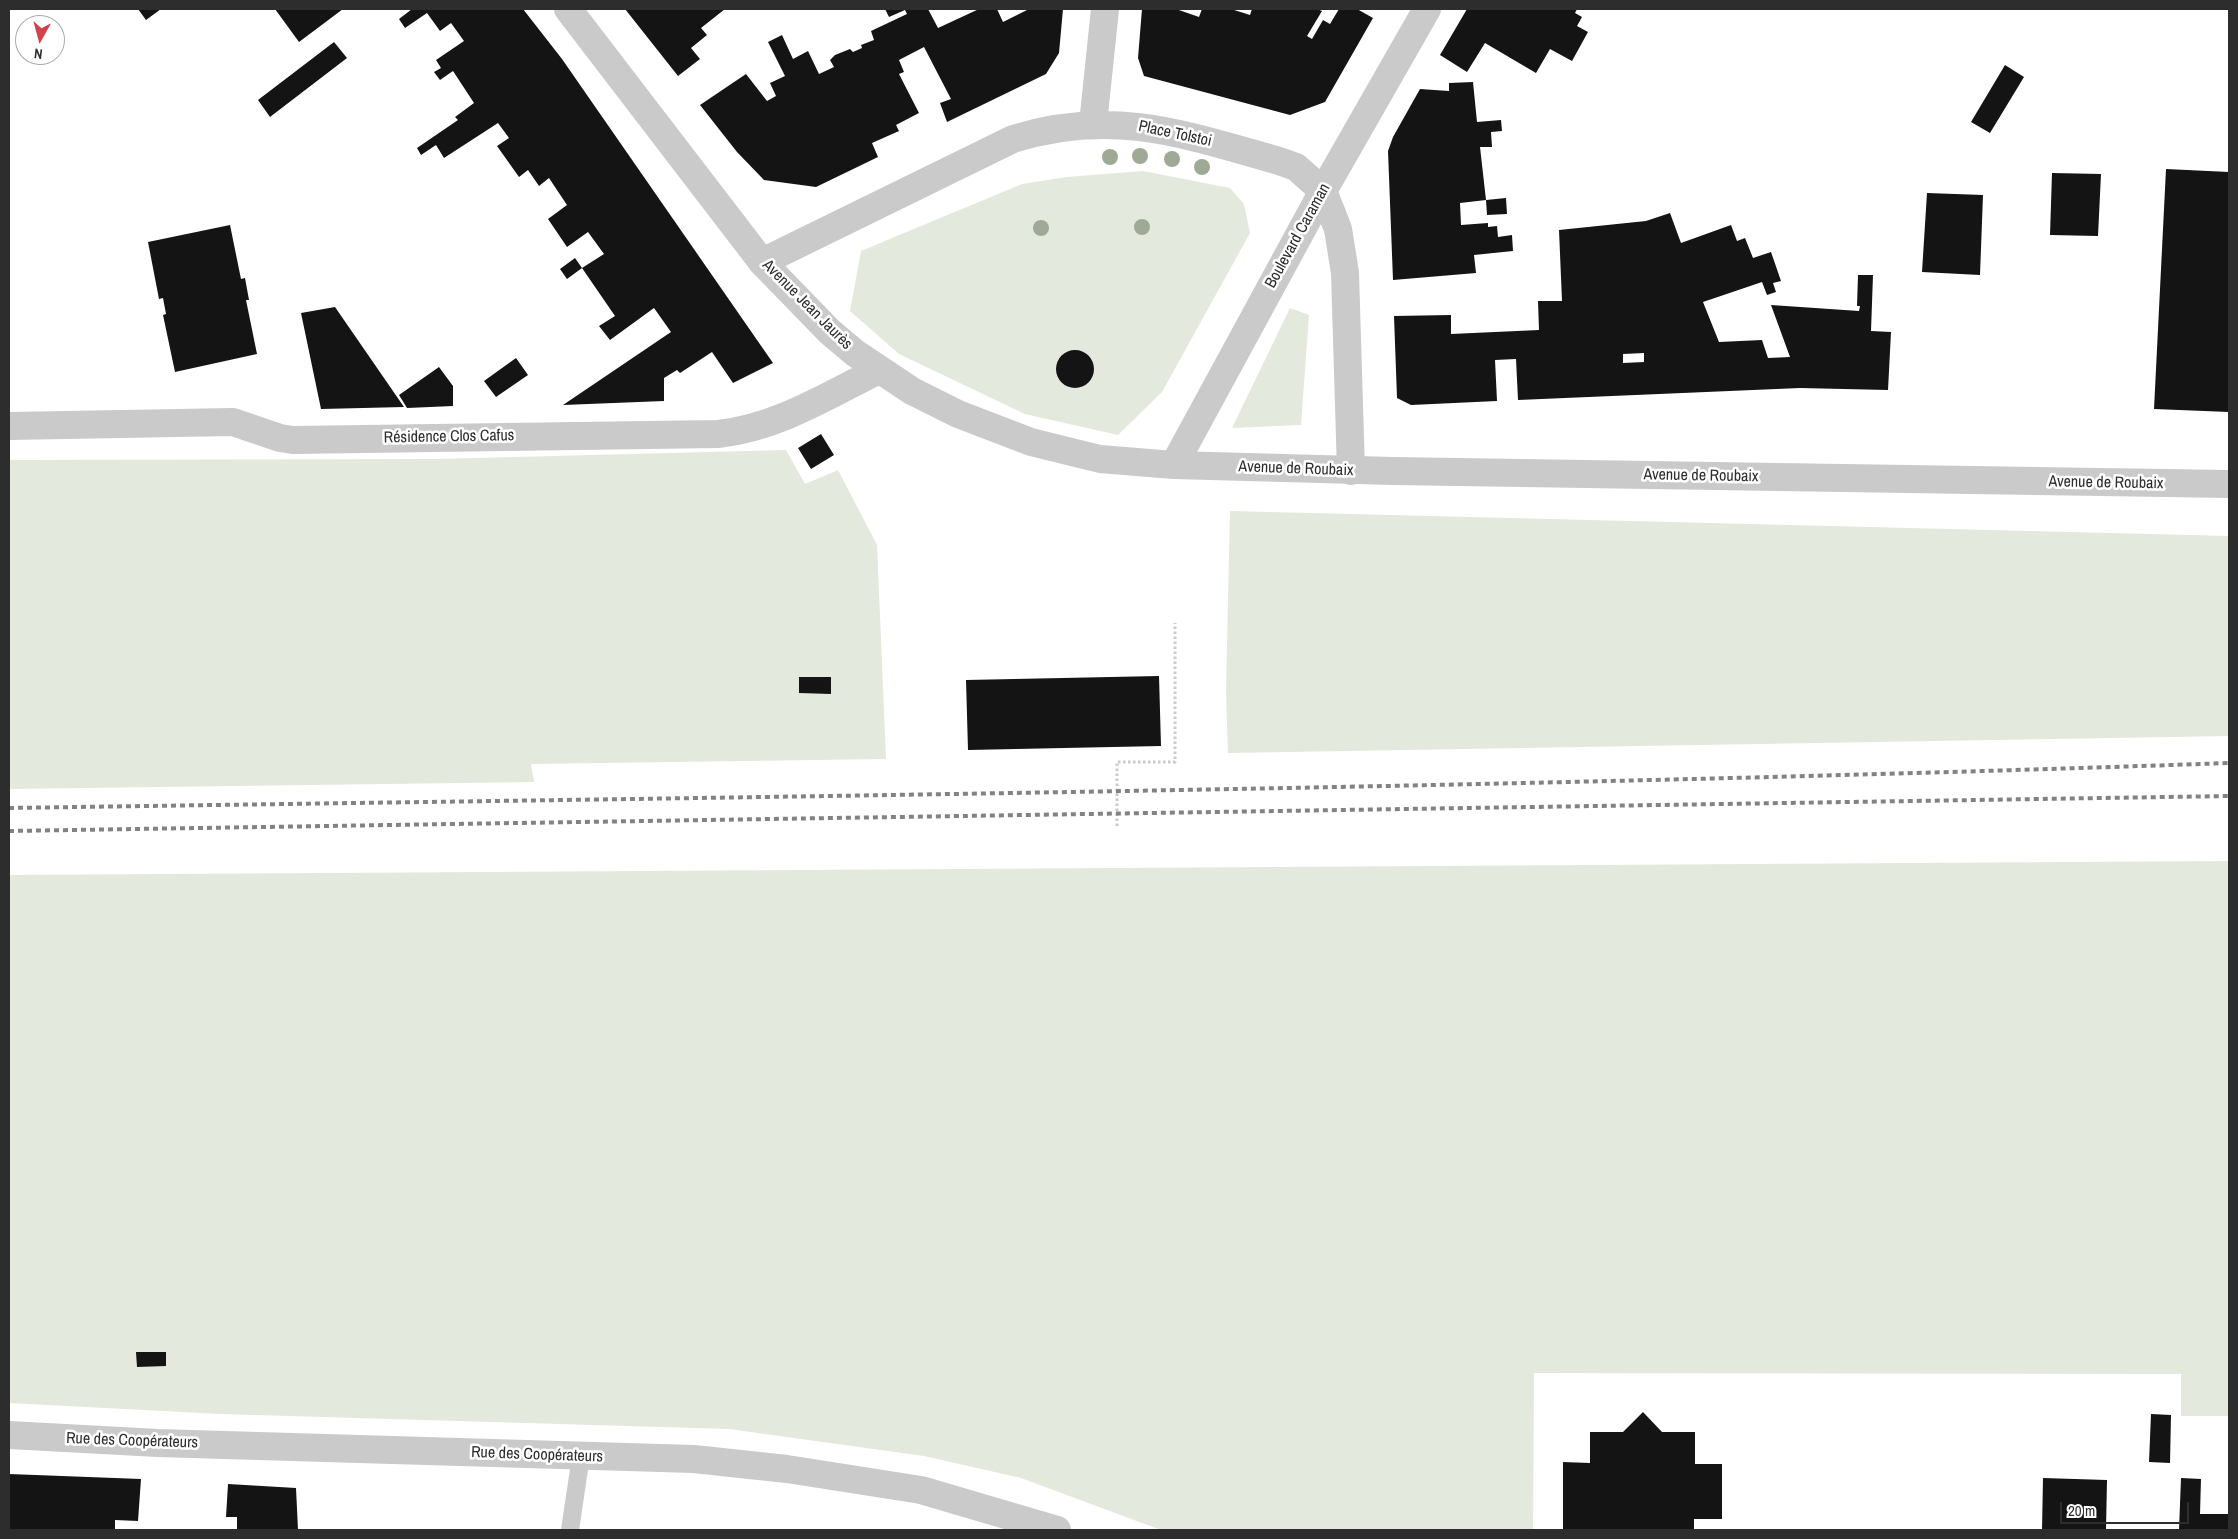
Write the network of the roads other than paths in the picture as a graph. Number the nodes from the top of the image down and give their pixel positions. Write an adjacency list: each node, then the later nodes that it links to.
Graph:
1 (568, 9): 6 (street, Avenue Jean Jaurès)
2 (1105, 9): 4 (street)
3 (1427, 9): 5 (street, Boulevard Caraman)
4 (1093, 124): 5 (street, Place Tolstoi); 6 (street, Place Tolstoi)
5 (1322, 191): 9 (street, Boulevard Caraman); 10 (street, Place Tolstoi)
6 (762, 262): 7 (street, Avenue Jean Jaurès)
7 (880, 370): 8 (street, Résidence Clos Cafus); 9 (street, Avenue Jean Jaurès)
8 (9, 426)
9 (1174, 465): 10 (street, Avenue de Roubaix)
10 (1351, 470): 11 (street, Avenue de Roubaix)
11 (2229, 484)
12 (9, 1436): 13 (street, Rue des Coopérateurs)
13 (581, 1456): 14 (lane); 15 (street, Rue des Coopérateurs)
14 (570, 1530)
15 (1057, 1530)

